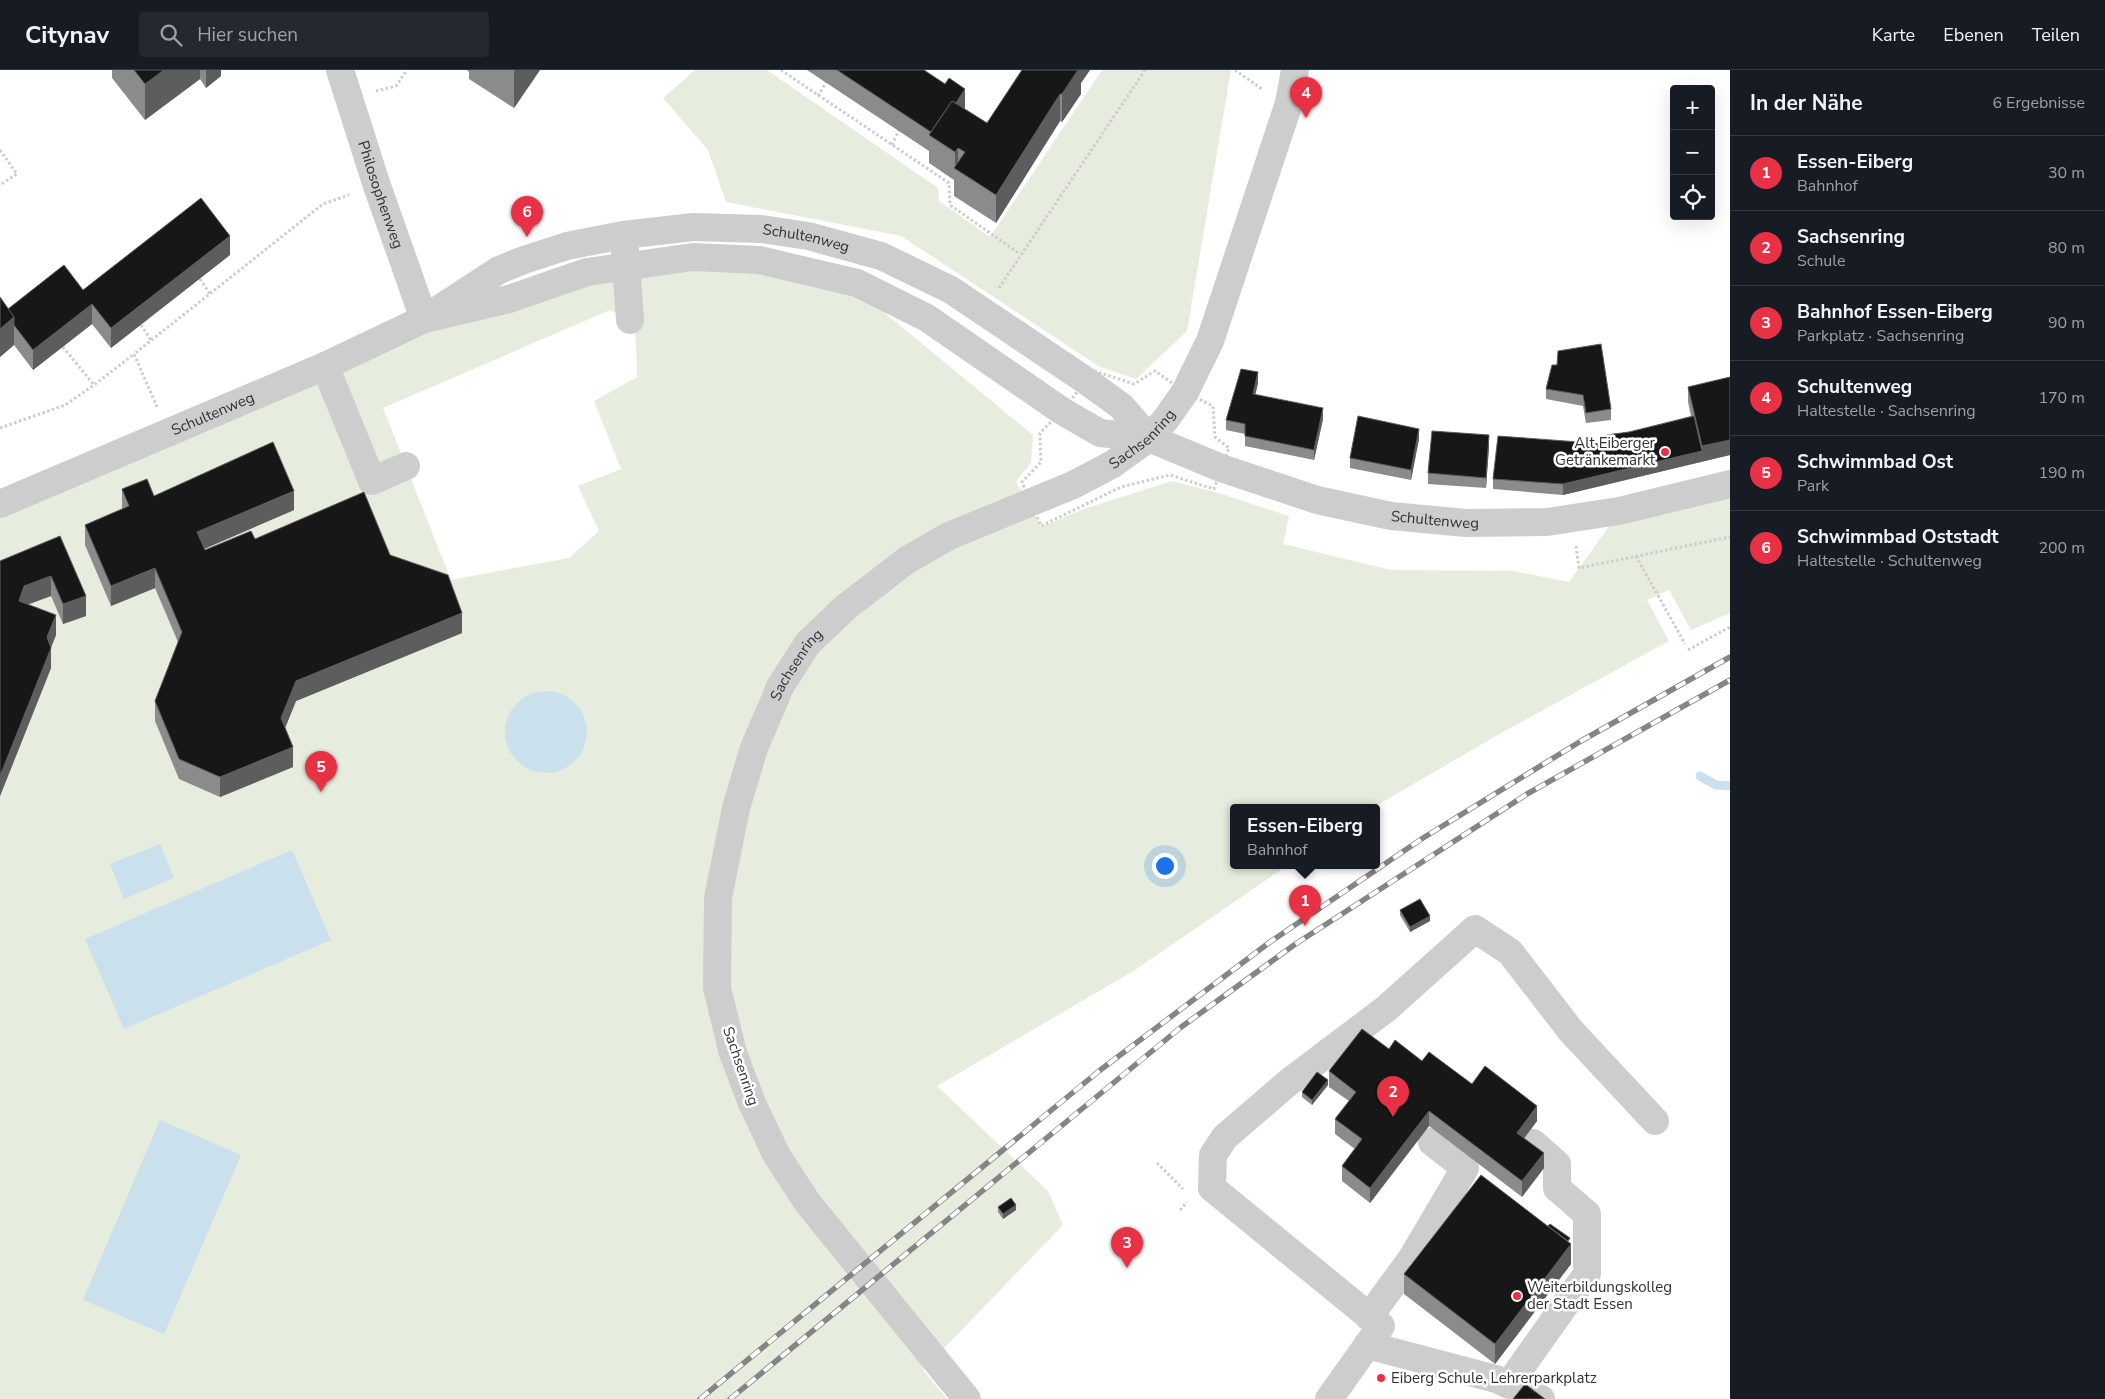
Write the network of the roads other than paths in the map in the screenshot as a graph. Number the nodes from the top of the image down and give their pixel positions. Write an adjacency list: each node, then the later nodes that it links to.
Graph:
1 (340, 70): 5 (street, Philosophenweg)
2 (1295, 70): 8 (street, Sachsenring)
3 (623, 235): 4 (street); 5 (street, Schultenweg); 8 (street, Schultenweg)
4 (627, 266): 5 (street, Schultenweg); 6 (street); 8 (street, Schultenweg)
5 (424, 319): 7 (street, Schultenweg)
6 (630, 320)
7 (325, 366): 9 (street); 11 (street, Schultenweg)
8 (1149, 438): 10 (street, Schultenweg); 18 (street, Sachsenring)
9 (406, 466)
10 (1730, 484)
11 (0, 504)
12 (1655, 1121): 15 (street)
13 (1432, 1142): 15 (street)
14 (1532, 1143): 17 (street)
15 (1369, 1317): 16 (street)
16 (1367, 1345): 17 (street); 19 (street)
17 (1509, 1384): 20 (street)
18 (967, 1399)
19 (1328, 1399)
20 (1541, 1399)

